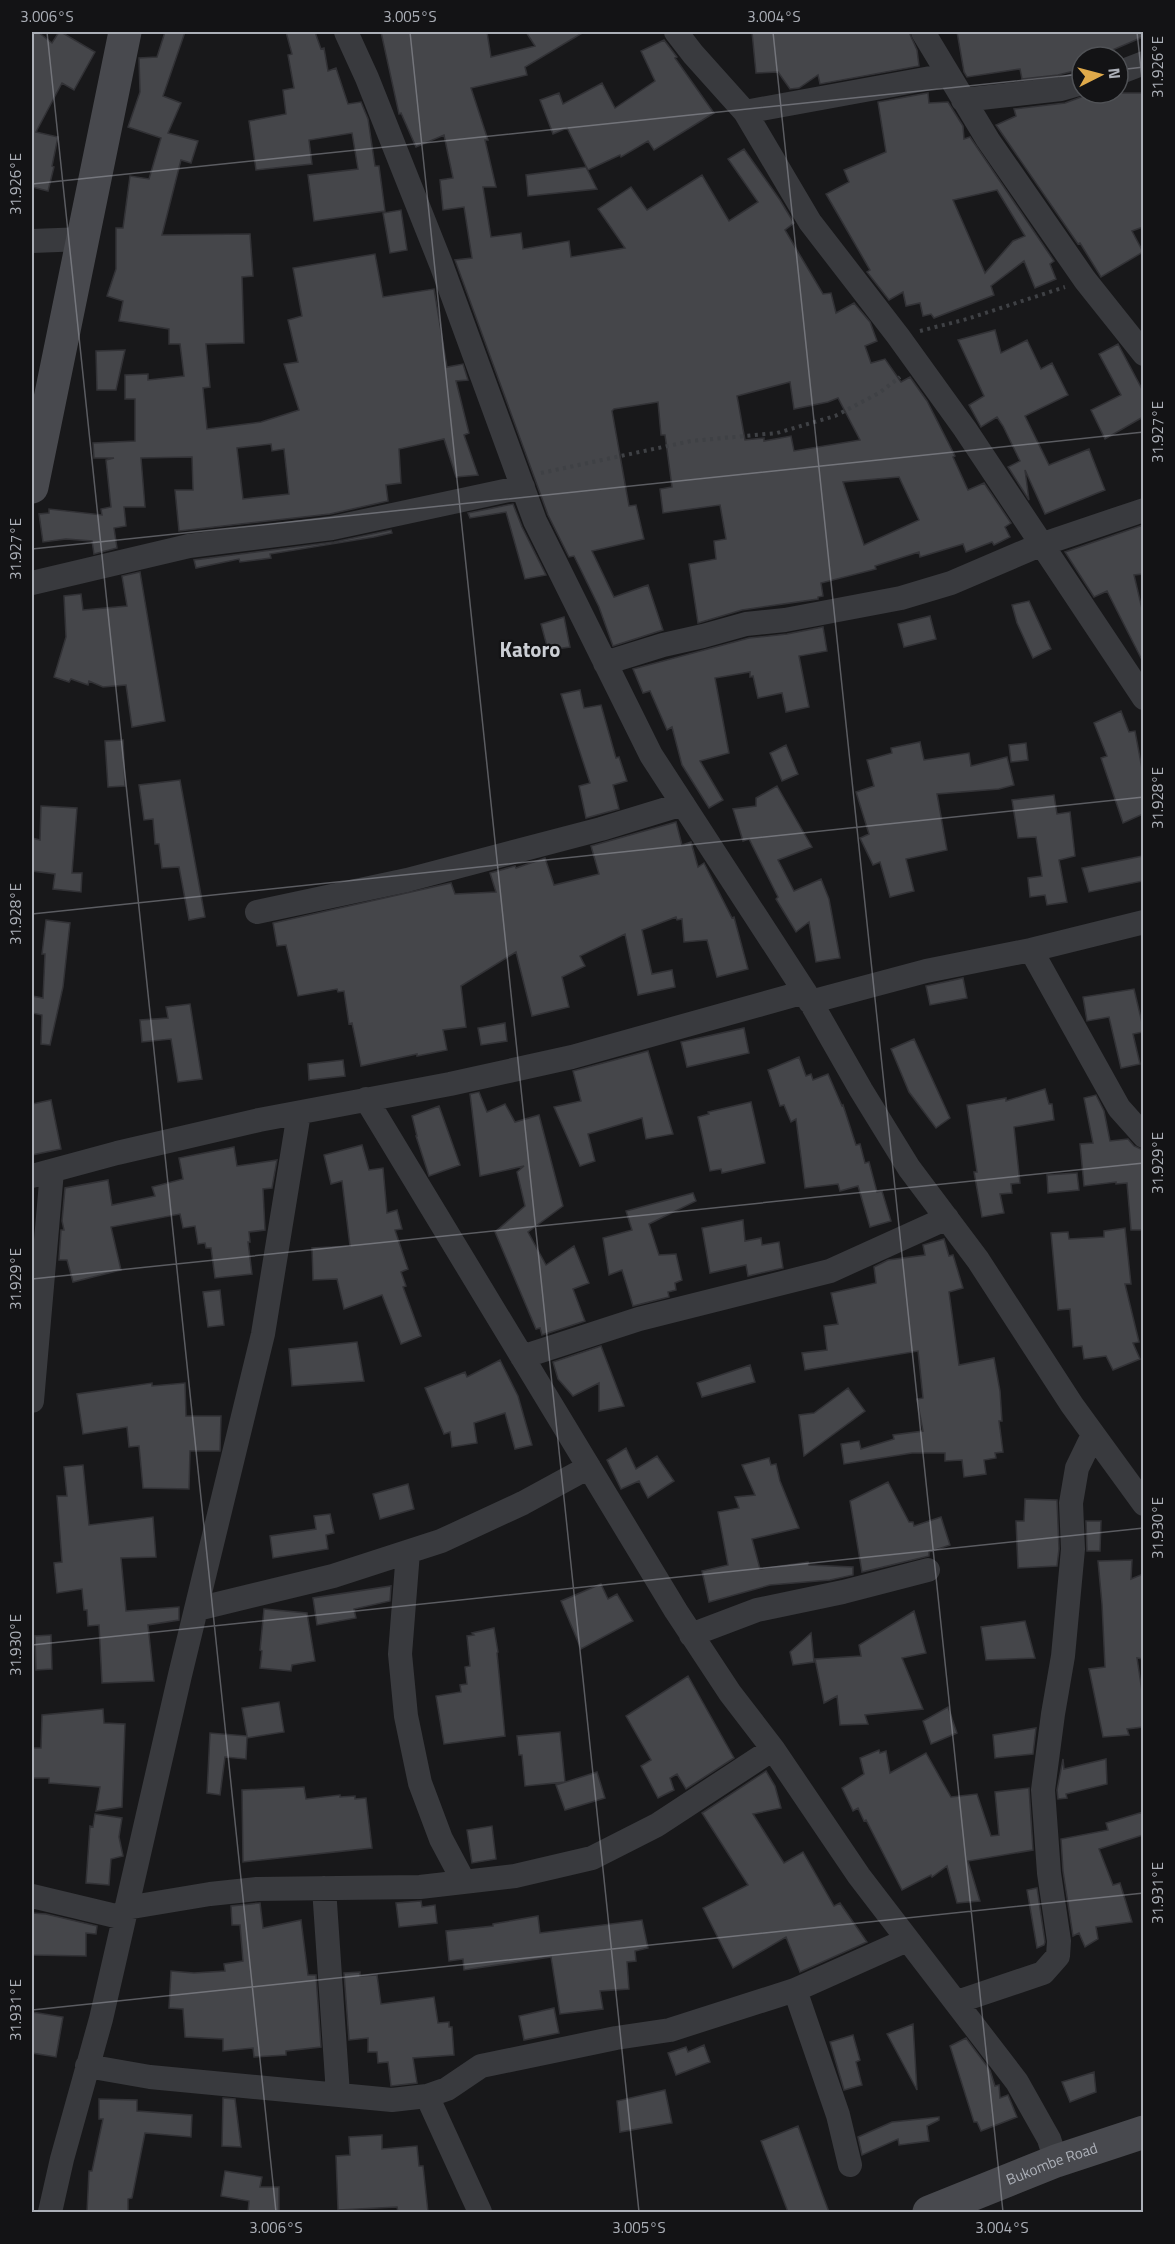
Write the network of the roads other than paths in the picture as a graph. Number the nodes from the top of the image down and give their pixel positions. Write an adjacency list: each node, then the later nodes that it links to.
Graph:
1 (125, 32): 9 (street)
2 (346, 32): 13 (street)
3 (676, 32): 8 (street)
4 (923, 32): 5 (street)
5 (947, 75): 7 (street); 8 (street)
6 (1070, 86): 7 (street)
7 (963, 100): 11 (street)
8 (745, 112): 15 (street)
9 (84, 239): 10 (street); 12 (street)
10 (32, 241)
11 (1143, 354)
12 (32, 487)
13 (523, 487): 16 (street); 17 (street)
14 (1143, 510): 15 (street)
15 (1040, 545): 17 (street); 18 (street)
16 (32, 583)
17 (605, 663): 19 (street)
18 (1143, 698)
19 (683, 804): 20 (street); 23 (street)
20 (257, 912)
21 (1143, 922): 22 (street)
22 (1031, 950): 23 (street); 26 (street)
23 (807, 997): 24 (street); 28 (street)
24 (366, 1099): 25 (street); 29 (street)
25 (298, 1113): 27 (street); 36 (street)
26 (1143, 1136)
27 (42, 1174): 30 (street)
28 (947, 1218): 29 (street); 31 (street)
29 (522, 1356): 32 (street)
30 (32, 1401)
31 (1093, 1434): 33 (street); 45 (street)
32 (589, 1467): 34 (street); 37 (street)
33 (1143, 1504)
34 (408, 1552): 36 (street); 39 (street)
35 (928, 1570): 37 (street)
36 (197, 1609): 42 (street)
37 (691, 1635): 38 (street)
38 (773, 1749): 39 (street); 43 (street)
39 (464, 1882): 40 (street)
40 (324, 1888): 42 (street); 47 (street)
41 (32, 1896): 42 (street)
42 (125, 1913): 46 (street)
43 (907, 1940): 44 (street); 45 (street)
44 (795, 1990): 48 (street); 51 (street)
45 (957, 2002): 50 (street)
46 (87, 2066): 47 (street); 52 (street)
47 (338, 2094): 48 (street)
48 (427, 2096): 53 (street)
49 (1143, 2132): 50 (street, Bukombe Road)
50 (1056, 2161): 54 (street, Bukombe Road)
51 (850, 2164)
52 (50, 2212)
53 (480, 2212)
54 (928, 2212)

